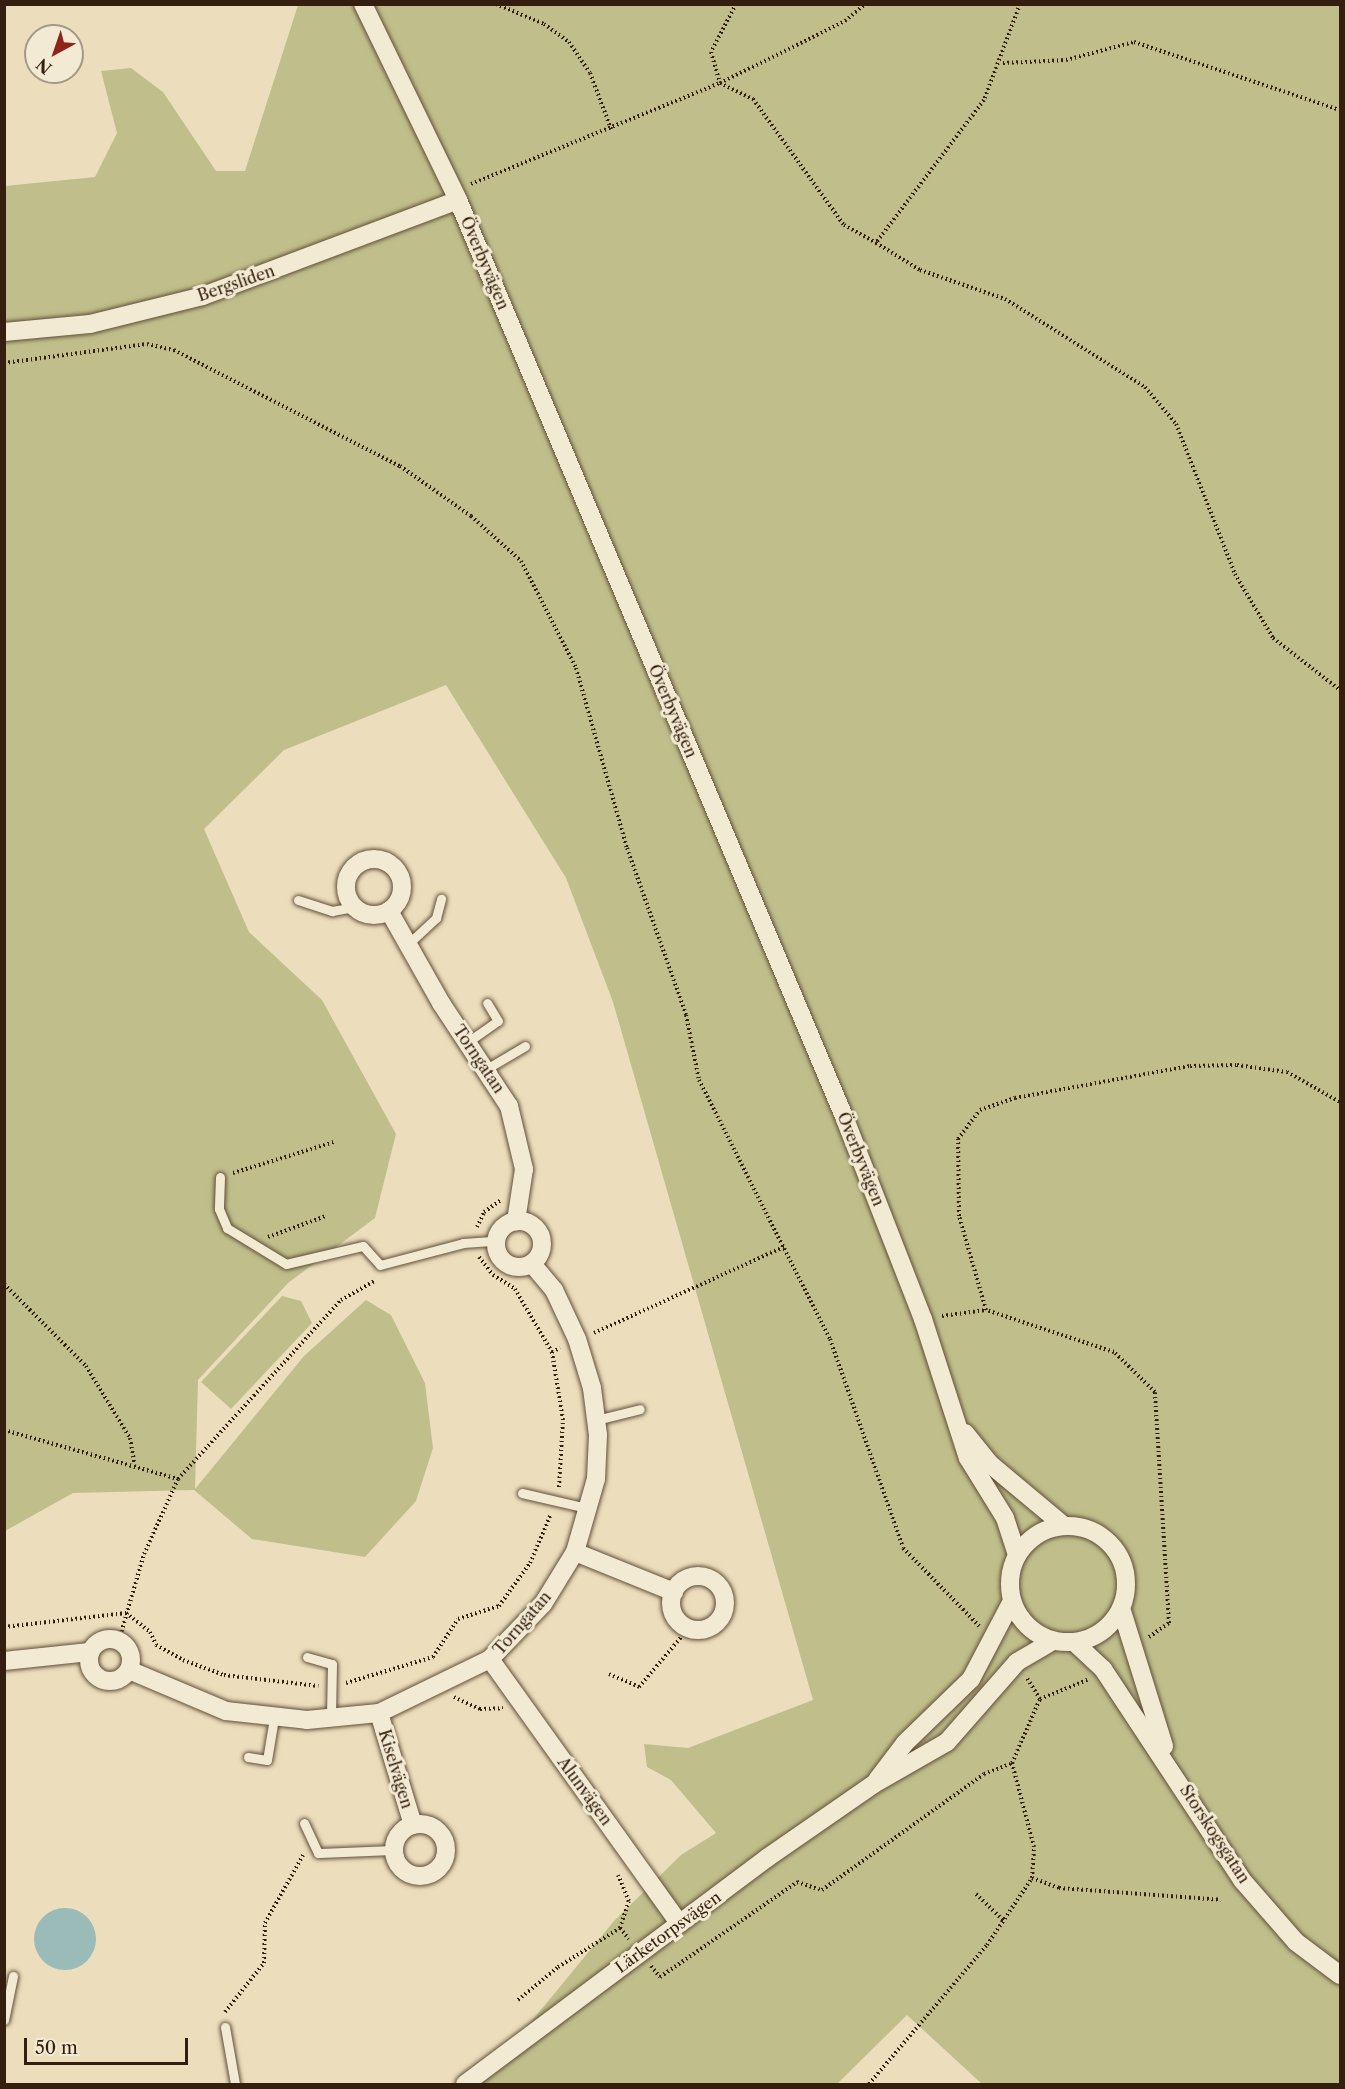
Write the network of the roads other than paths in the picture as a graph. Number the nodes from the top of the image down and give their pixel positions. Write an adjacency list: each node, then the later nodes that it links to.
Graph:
1 (363, 4): 2 (street, Överbyvägen)
2 (456, 195): 3 (street, Bergsliden); 19 (street, Överbyvägen)
3 (4, 332)
4 (441, 899): 8 (lane)
5 (298, 900): 6 (lane)
6 (354, 906): 7 (street); 7 (street)
7 (389, 910): 8 (street, Torngatan)
8 (407, 945): 10 (street, Torngatan)
9 (487, 1003): 10 (lane)
10 (469, 1041): 12 (street, Torngatan)
11 (525, 1046): 12 (lane)
12 (488, 1068): 14 (street, Torngatan)
13 (220, 1177): 15 (lane)
14 (516, 1221): 15 (street); 16 (street)
15 (495, 1241): 16 (street)
16 (532, 1264): 18 (street, Torngatan)
17 (640, 1409): 18 (lane)
18 (596, 1420): 21 (street, Torngatan)
19 (960, 1427): 22 (street, Överbyvägen); 24 (street, Överbyvägen)
20 (522, 1493): 21 (lane)
21 (587, 1508): 23 (street, Torngatan)
22 (1063, 1525): 24 (street); 27 (street)
23 (575, 1552): 25 (street); 32 (street, Torngatan)
24 (1017, 1555): 26 (street)
25 (674, 1592): 25 (street)
26 (1012, 1601): 28 (street); 40 (street)
27 (1121, 1608): 29 (street); 39 (street)
28 (1053, 1641): 29 (street); 40 (street)
29 (1074, 1642): 39 (street)
30 (90, 1652): 33 (street); 34 (street); 34 (street)
31 (307, 1658): 37 (lane)
32 (490, 1659): 35 (street, Torngatan); 44 (street, Alunvägen)
33 (4, 1661)
34 (129, 1670): 36 (street, Torngatan)
35 (379, 1713): 37 (street, Torngatan); 42 (street, Kiselvägen)
36 (274, 1718): 37 (street, Torngatan); 38 (lane)
37 (331, 1718)
38 (248, 1757)
39 (1170, 1765): 45 (street, Storskogsgatan)
40 (874, 1784): 44 (street, Lärketorpsvägen)
41 (304, 1823): 43 (lane)
42 (413, 1825): 43 (street, Kiselvägen); 43 (street, Kiselvägen)
43 (394, 1850)
44 (680, 1923): 50 (street, Lärketorpsvägen)
45 (1341, 1975)
46 (13, 1976): 47 (lane)
47 (4, 2020)
48 (225, 2027): 49 (lane)
49 (235, 2085)
50 (465, 2085)

